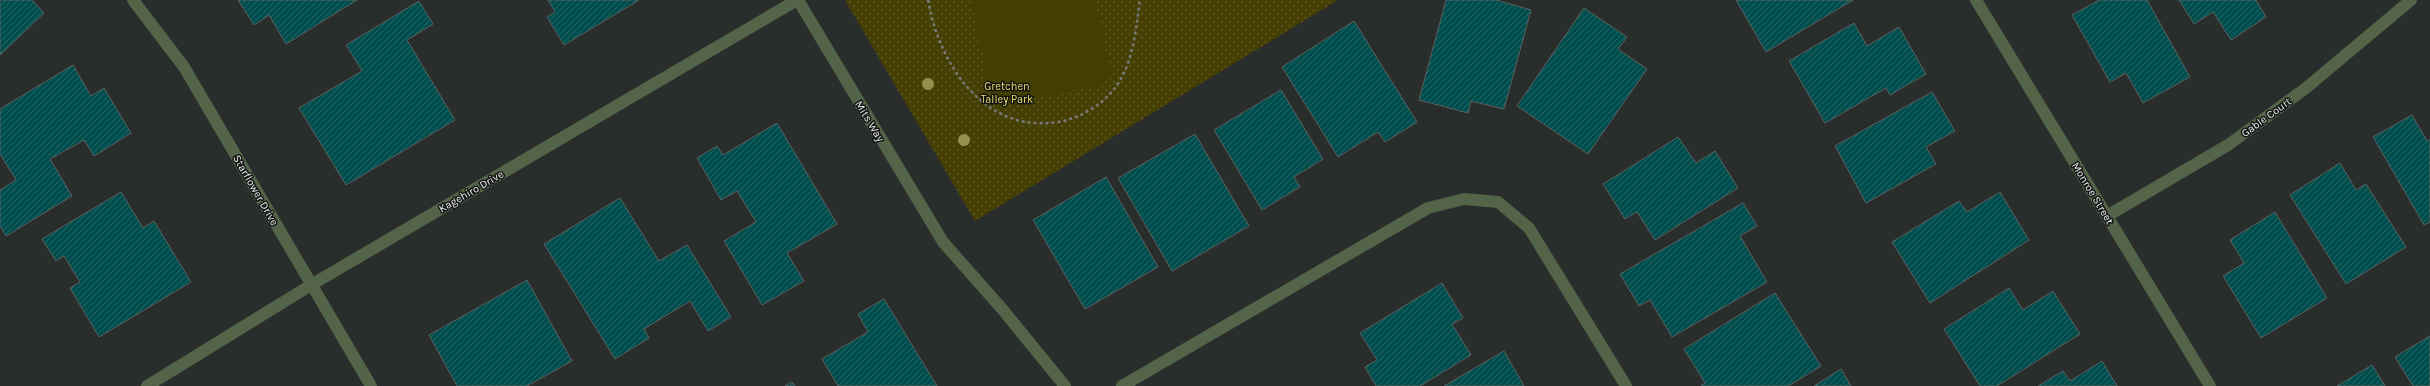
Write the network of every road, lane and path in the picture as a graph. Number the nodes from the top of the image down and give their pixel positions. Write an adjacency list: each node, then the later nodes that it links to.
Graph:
1 (133, 0): 8 (street, Starflower Drive)
2 (797, 0): 8 (street, Kagehiro Drive); 11 (street, Mits Way)
3 (928, 0): 4 (path)
4 (1140, 0)
5 (1976, 0): 7 (street, Monroe Street)
6 (2411, 0): 7 (street, Gable Court)
7 (2107, 216): 14 (street, Monroe Street)
8 (311, 285): 9 (street, Kagehiro Drive); 10 (street, Starflower Drive)
9 (147, 386)
10 (371, 386)
11 (1065, 386)
12 (1122, 386): 13 (street)
13 (1626, 386)
14 (2210, 386)

